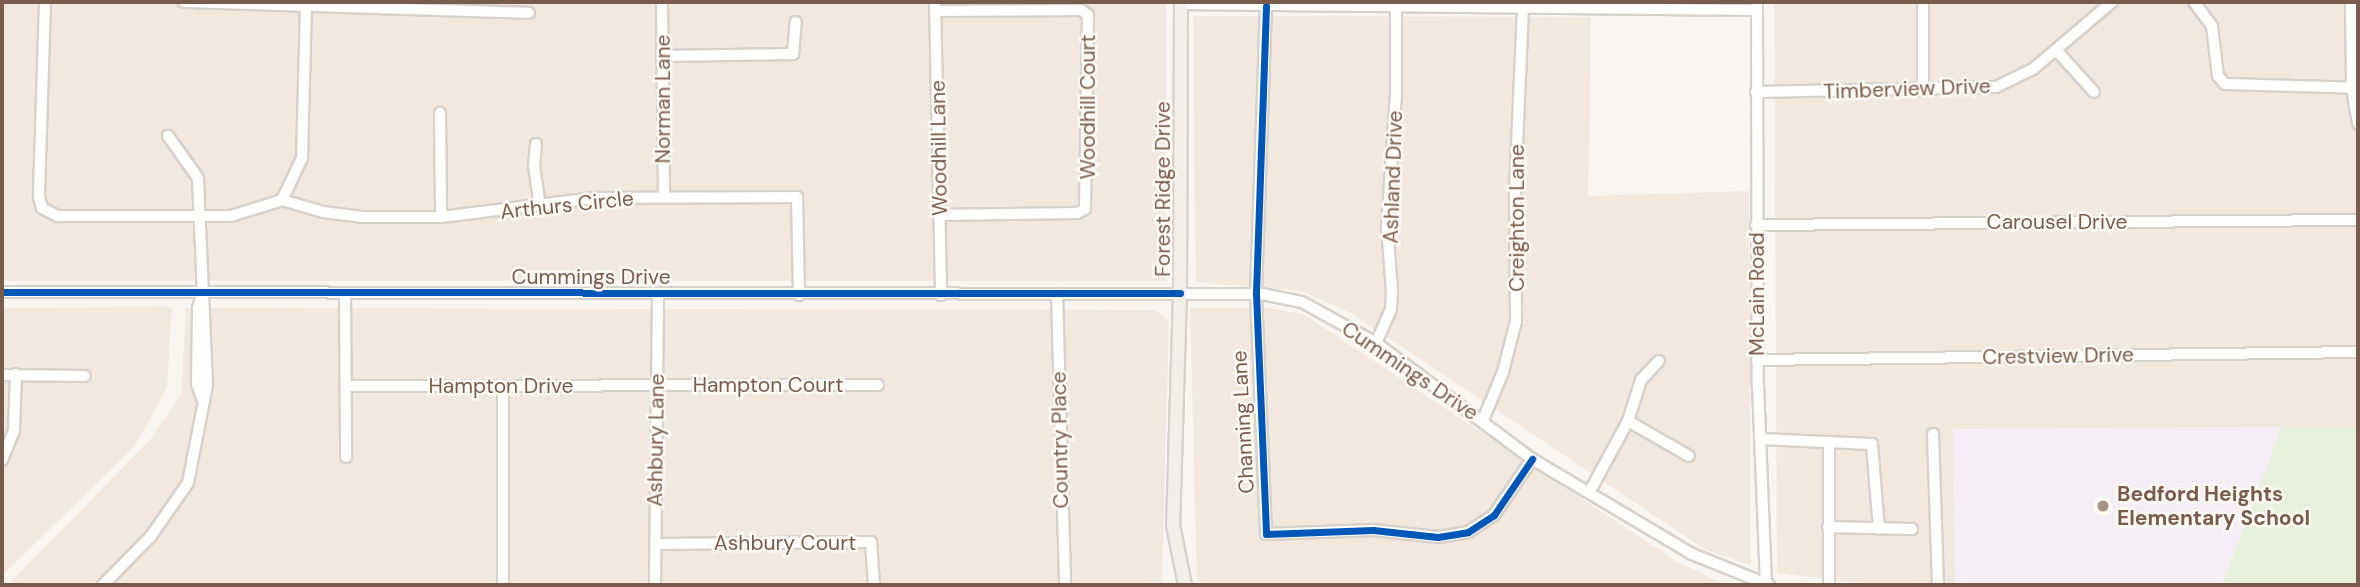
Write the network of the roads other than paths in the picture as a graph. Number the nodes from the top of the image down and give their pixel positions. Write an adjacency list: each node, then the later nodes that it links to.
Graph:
1 (45, 2): 30 (street)
2 (184, 2): 9 (street)
3 (662, 2): 18 (street, Norman Lane)
4 (1923, 2): 21 (street)
5 (2112, 2): 17 (street, Timberview Drive)
6 (2194, 2): 19 (street)
7 (2351, 2): 19 (street)
8 (1181, 3): 10 (street); 36 (main road, Forest Ridge Drive)
9 (306, 6): 15 (street); 28 (street)
10 (1266, 6): 13 (street); 37 (street, Channing Lane)
11 (1757, 6): 14 (street); 20 (street, McLain Road)
12 (935, 7): 31 (street, Woodhill Lane); 31 (street, Woodhill Court)
13 (1396, 8): 14 (street); 44 (street, Ashland Drive)
14 (1523, 9): 55 (street, Creighton Lane)
15 (529, 13)
16 (796, 22): 18 (street)
17 (2057, 51): 21 (street, Timberview Drive); 22 (street)
18 (662, 56): 27 (street, Norman Lane)
19 (2355, 89): 24 (street)
20 (1756, 92): 21 (street, Timberview Drive); 34 (street, McLain Road)
21 (1923, 92)
22 (2094, 92)
23 (440, 113): 32 (street)
24 (2358, 123)
25 (168, 136): 30 (street)
26 (536, 144): 29 (street)
27 (663, 196): 29 (street, Arthurs Circle); 42 (street, Arthurs Circle)
28 (282, 200): 30 (street); 32 (street, Arthurs Circle)
29 (540, 206): 32 (street, Arthurs Circle)
30 (203, 215): 40 (street)
31 (941, 215): 43 (street, Woodhill Lane)
32 (441, 217)
33 (2358, 220): 34 (street, Carousel Drive)
34 (1756, 225): 46 (street, McLain Road)
35 (2, 292): 40 (street, Cummings Drive)
36 (1180, 293): 37 (street, Cummings Drive); 39 (street, Cummings Drive); 74 (main road, Forest Ridge Drive)
37 (1256, 293): 44 (street, Cummings Drive); 62 (street, Channing Lane)
38 (345, 294): 40 (street, Cummings Drive); 41 (street, Cummings Drive); 52 (street)
39 (1057, 294): 43 (street, Cummings Drive); 73 (street, Country Place)
40 (202, 295): 69 (street)
41 (658, 295): 42 (street, Cummings Drive); 54 (street, Ashbury Lane)
42 (799, 295): 43 (street, Cummings Drive)
43 (941, 295)
44 (1377, 344): 55 (street, Cummings Drive)
45 (2358, 352): 46 (street, Crestview Drive)
46 (1757, 360): 58 (street, McLain Road)
47 (1659, 361): 56 (street)
48 (2, 374): 49 (street)
49 (16, 374): 50 (street); 63 (street)
50 (85, 376)
51 (878, 385): 54 (street, Hampton Court)
52 (346, 386): 53 (street, Hampton Drive); 61 (street)
53 (503, 386): 54 (street, Hampton Drive); 70 (street)
54 (657, 386): 68 (street, Ashbury Lane)
55 (1483, 420): 62 (street, Cummings Drive)
56 (1628, 421): 60 (street); 64 (street)
57 (1933, 434): 77 (street)
58 (1760, 439): 59 (street); 75 (street, McLain Road)
59 (1829, 443): 65 (street); 66 (street)
60 (1689, 456)
61 (346, 457)
62 (1532, 459): 64 (street, Cummings Drive)
63 (2, 460)
64 (1590, 491): 75 (street, Cummings Drive)
65 (1828, 527): 66 (street); 76 (street)
66 (1878, 529): 67 (street)
67 (1912, 529)
68 (656, 544): 71 (street, Ashbury Lane); 72 (street, Ashbury Court)
69 (103, 585)
70 (503, 585)
71 (655, 585)
72 (874, 585)
73 (1065, 585)
74 (1185, 585)
75 (1767, 585)
76 (1829, 585)
77 (1938, 585)

